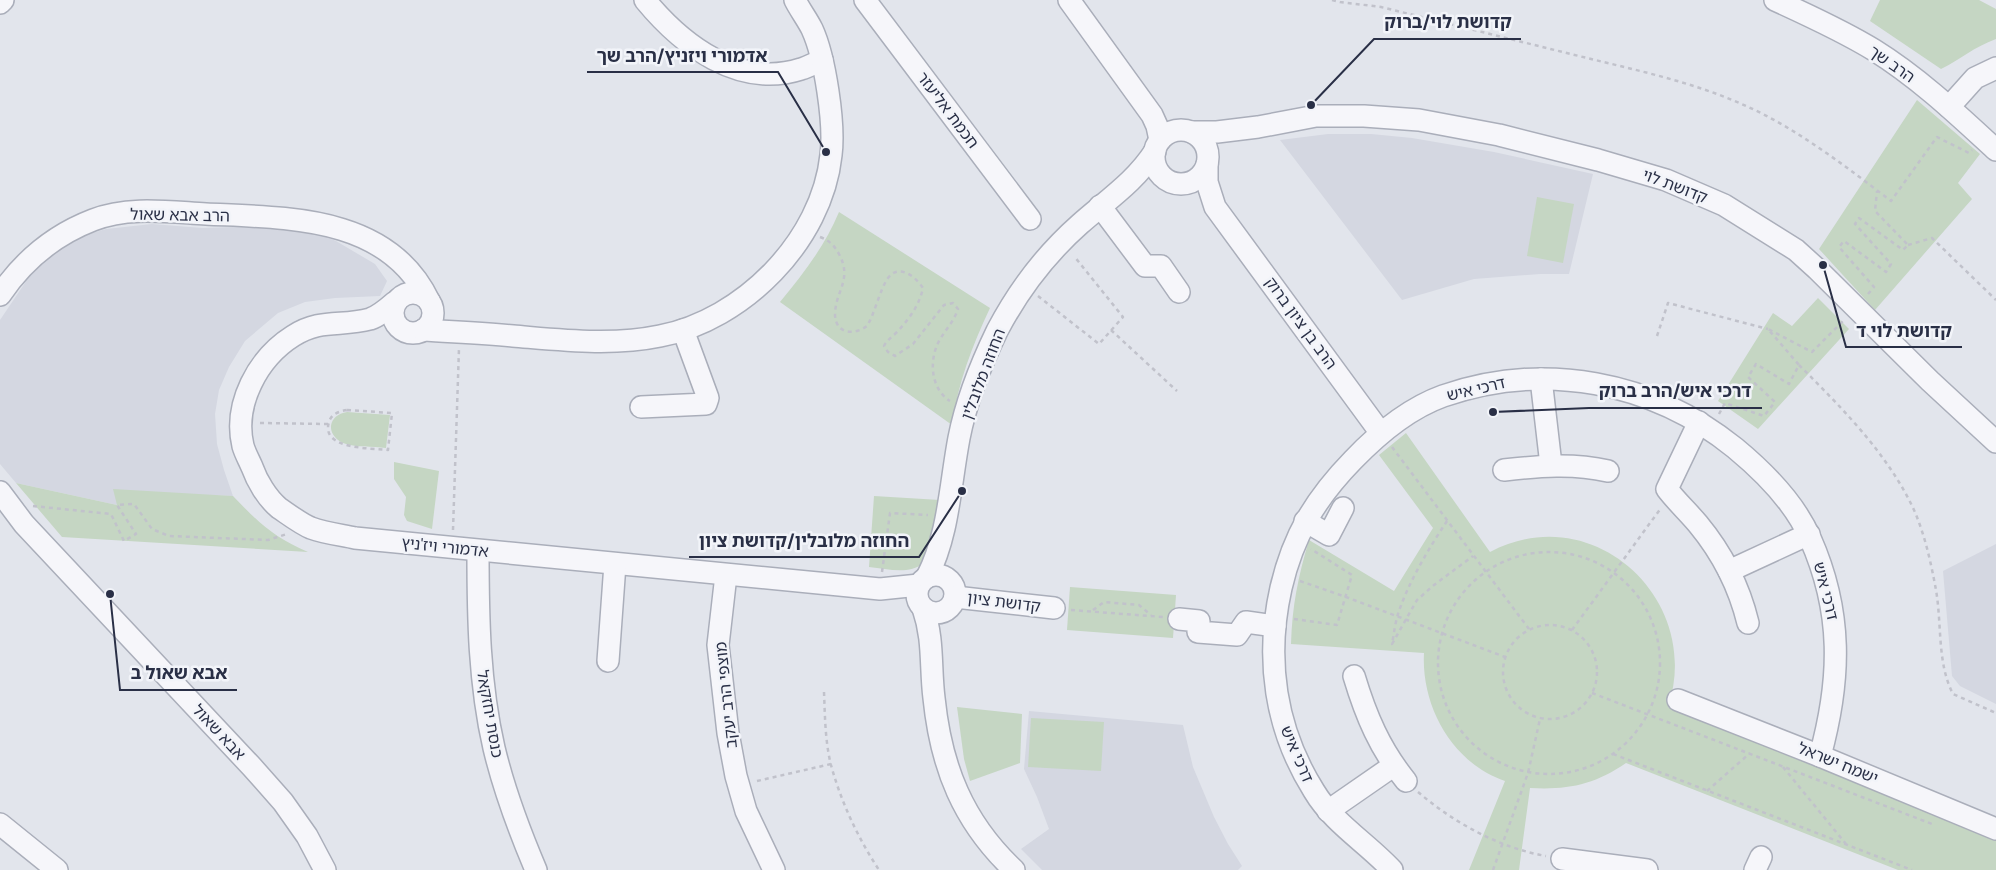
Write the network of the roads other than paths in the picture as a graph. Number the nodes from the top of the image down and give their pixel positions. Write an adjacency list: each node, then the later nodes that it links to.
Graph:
1 (645, 0): 6 (street)
2 (795, 0): 6 (street, אדמורי ויז'ניץ)
3 (865, 0): 18 (street, חכמת אליעזר)
4 (1069, 0): 8 (street)
5 (1775, 0): 9 (street, הרב שך)
6 (822, 60): 26 (street, אדמורי ויז'ניץ)
7 (1996, 68): 9 (street)
8 (1134, 89): 11 (street); 13 (street)
9 (1949, 107): 12 (street, הרב שך)
10 (1271, 125): 11 (street, קדושת לוי); 14 (street, קדושת לוי); 32 (street, קדושת לוי)
11 (1187, 131): 13 (street); 14 (street)
12 (1989, 144)
13 (1158, 145): 15 (street); 16 (street, החוזה מלובלין)
14 (1208, 163): 15 (street); 17 (street, הרב בן ציון ברוק)
15 (1176, 182): 16 (street, החוזה מלובלין); 17 (street, הרב בן ציון ברוק)
16 (1106, 202): 20 (street); 44 (street, החוזה מלובלין)
17 (1221, 215): 31 (street, הרב בן ציון ברוק)
18 (1030, 219)
19 (384, 248): 21 (street, הרב אבא שאול); 22 (street); 23 (street, הרב אבא שאול)
20 (1179, 292)
21 (0, 295)
22 (397, 300): 23 (street); 24 (street, אדמורי ויז'ניץ); 25 (street)
23 (430, 304): 25 (street); 27 (street, אדמורי ויז'ניץ)
24 (354, 321): 25 (street, אדמורי ויז'ניץ); 40 (street, אדמורי ויז'ניץ)
25 (414, 330): 27 (street, אדמורי ויז'ניץ)
26 (683, 330): 27 (street, אדמורי ויז'ניץ); 29 (street)
27 (468, 332)
28 (1541, 379): 30 (street, דרכי איש); 31 (street, דרכי איש); 33 (street)
29 (641, 407)
30 (1705, 425): 39 (street, דרכי איש); 42 (street)
31 (1380, 432): 38 (street, דרכי איש)
32 (1996, 442)
33 (1551, 465): 34 (street); 35 (street)
34 (1504, 470)
35 (1608, 471)
36 (4, 498): 58 (street, אבא שאול)
37 (1343, 508): 38 (street)
38 (1305, 521): 47 (street, דרכי איש)
39 (1809, 534): 42 (street); 52 (street, דרכי איש)
40 (478, 551): 41 (street, אדמורי ויז'ניץ); 59 (street, כנסת יחזקאל)
41 (615, 564): 43 (street, אדמורי ויז'ניץ); 49 (street)
42 (1729, 571): 48 (street)
43 (726, 575): 44 (street, אדמורי ויז'ניץ); 60 (street, מוצפי הרב יעקב)
44 (934, 594): 45 (street, קדושת ציון); 61 (street, החוזה מלובלין)
45 (1054, 608)
46 (1179, 619): 47 (street)
47 (1275, 621): 53 (street, דרכי איש)
48 (1748, 623)
49 (608, 661)
50 (1354, 676): 53 (street)
51 (1678, 700): 52 (street, ישמח ישראל)
52 (1820, 756): 55 (street, ישמח ישראל)
53 (1328, 811): 62 (street, דרכי איש)
54 (0, 824): 57 (street)
55 (1996, 829)
56 (1562, 860): 63 (street)
57 (57, 870)
58 (325, 870)
59 (536, 870)
60 (774, 870)
61 (1014, 870)
62 (1392, 870)
63 (1646, 870)

